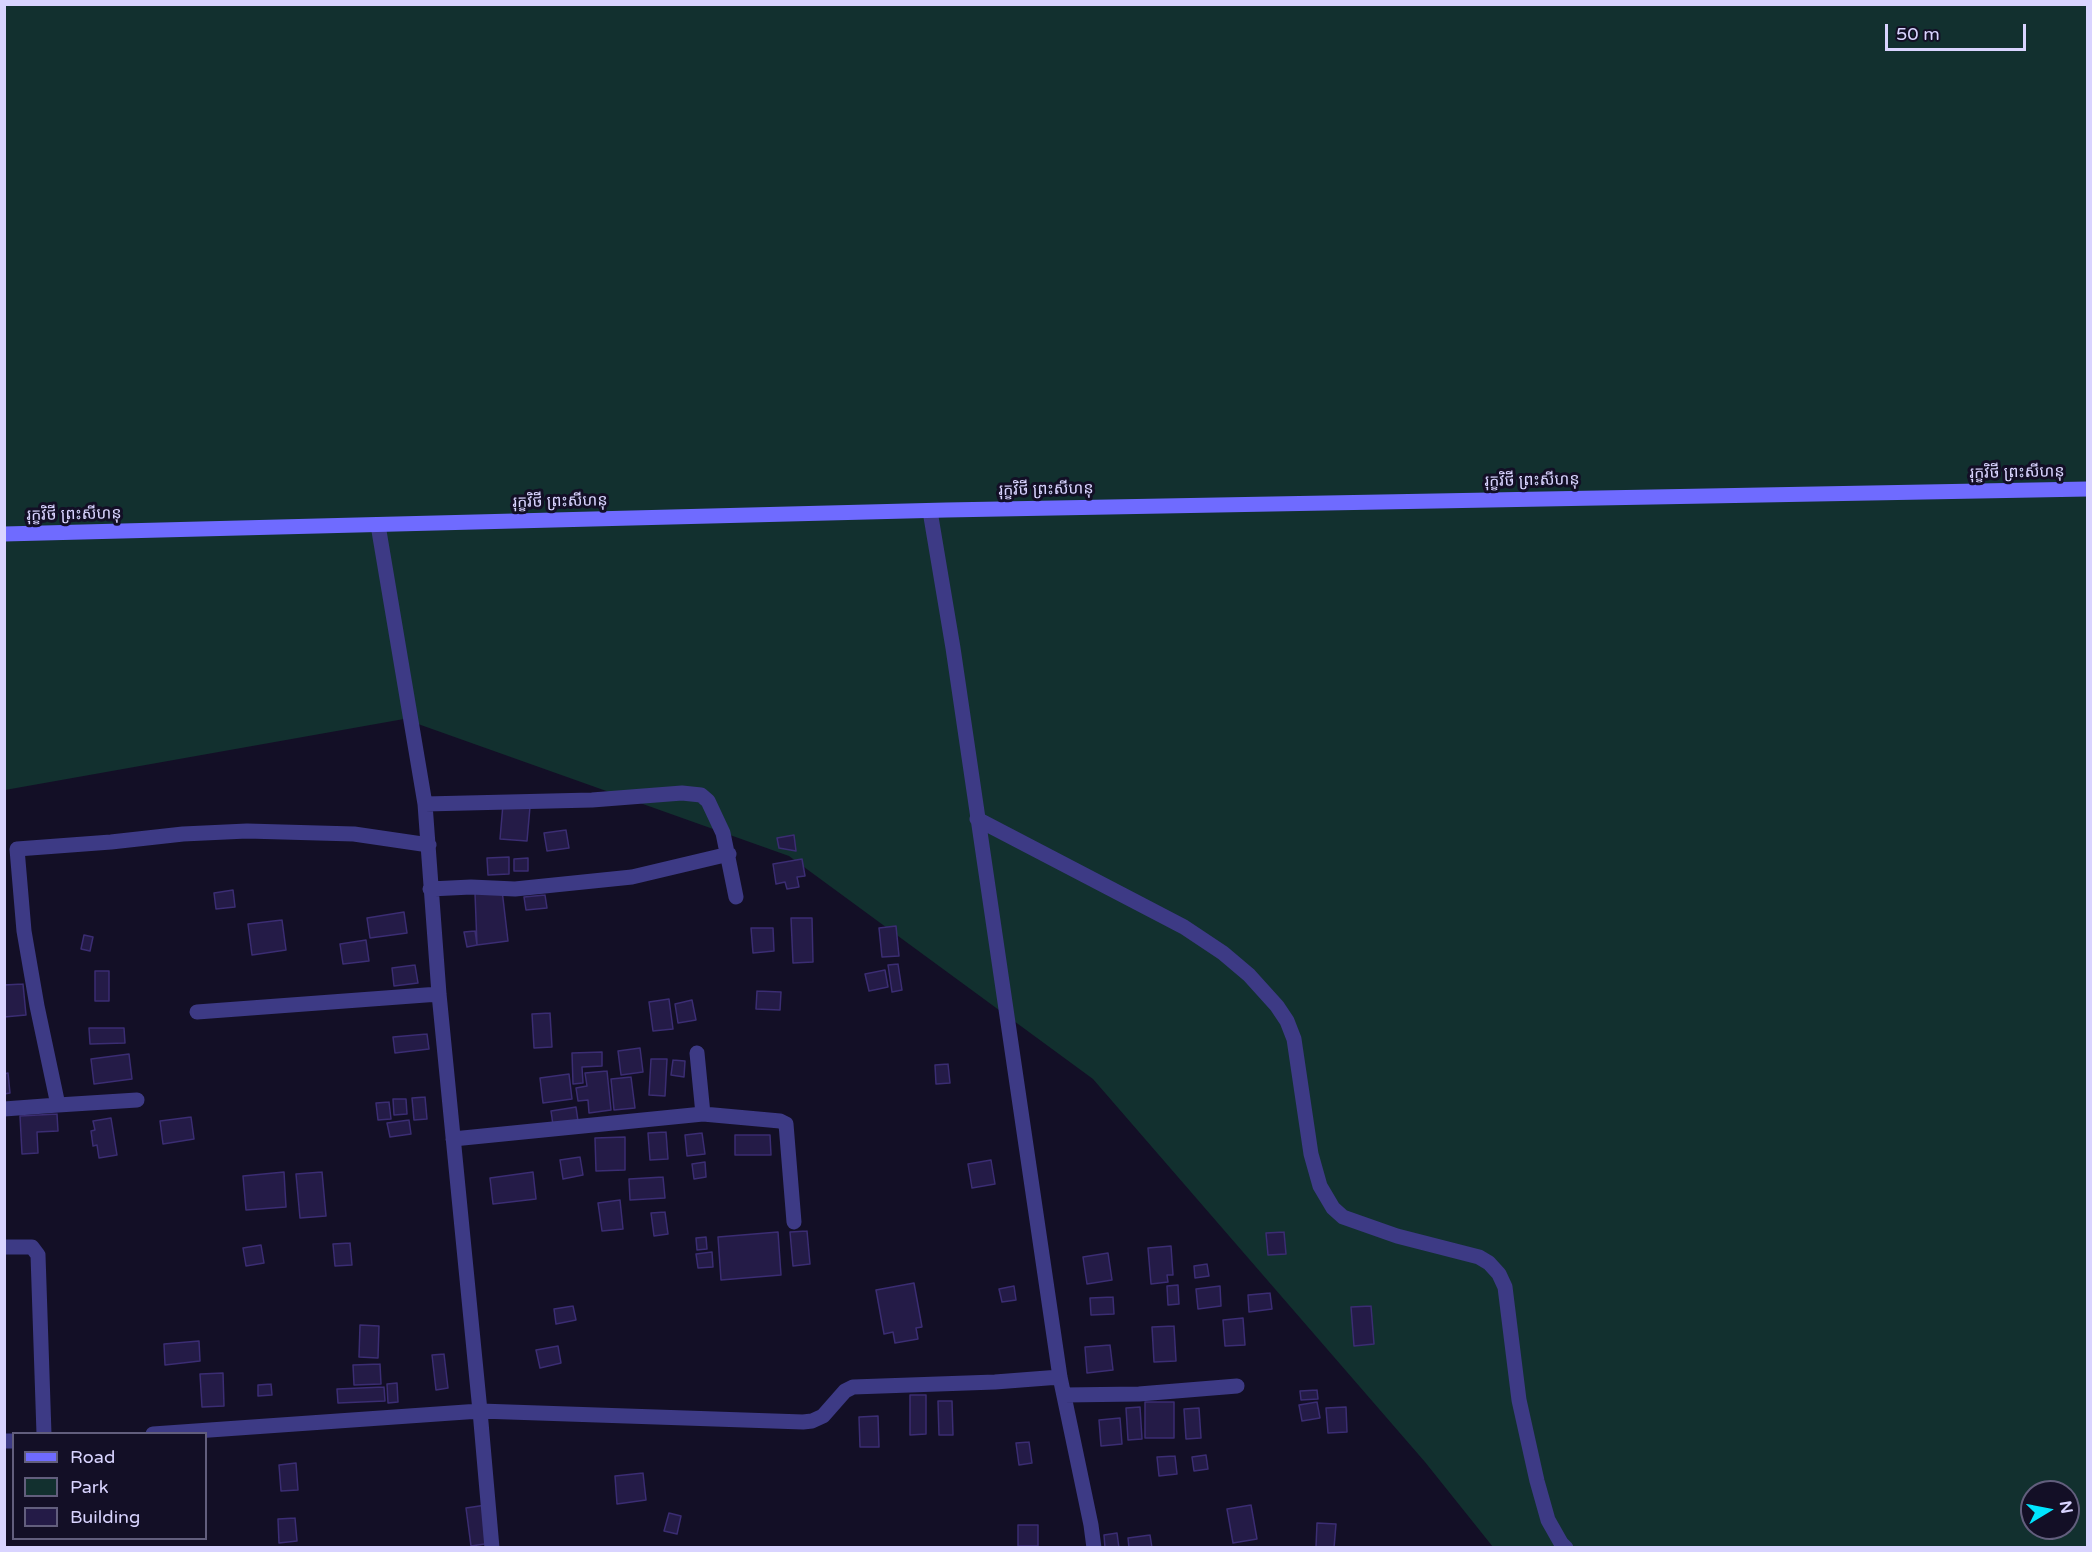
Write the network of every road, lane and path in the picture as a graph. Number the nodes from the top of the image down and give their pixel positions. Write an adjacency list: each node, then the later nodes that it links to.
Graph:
1 (2088, 489): 2 (street, រុក្ខវិថី ព្រះសីហនុ)
2 (930, 511): 3 (street, រុក្ខវិថី ព្រះសីហនុ); 6 (street)
3 (378, 525): 4 (street, រុក្ខវិថី ព្រះសីហនុ); 5 (street)
4 (4, 534)
5 (425, 804): 7 (street); 9 (street)
6 (977, 819): 22 (street); 30 (street)
7 (429, 845): 8 (street); 10 (street)
8 (11, 848): 16 (street)
9 (729, 854): 10 (street); 11 (street)
10 (430, 889): 12 (street)
11 (736, 897)
12 (439, 994): 13 (street); 19 (street)
13 (197, 1012)
14 (697, 1053): 18 (street)
15 (137, 1100): 16 (street)
16 (58, 1105): 17 (street)
17 (4, 1109)
18 (703, 1114): 19 (street); 20 (street)
19 (453, 1139): 25 (street)
20 (794, 1222)
21 (4, 1247): 26 (street)
22 (1060, 1377): 24 (street); 25 (street)
23 (1237, 1386): 24 (street)
24 (1064, 1395): 29 (street)
25 (480, 1411): 27 (street); 28 (street)
26 (44, 1432)
27 (181, 1432)
28 (492, 1548)
29 (1094, 1548)
30 (1566, 1548)

